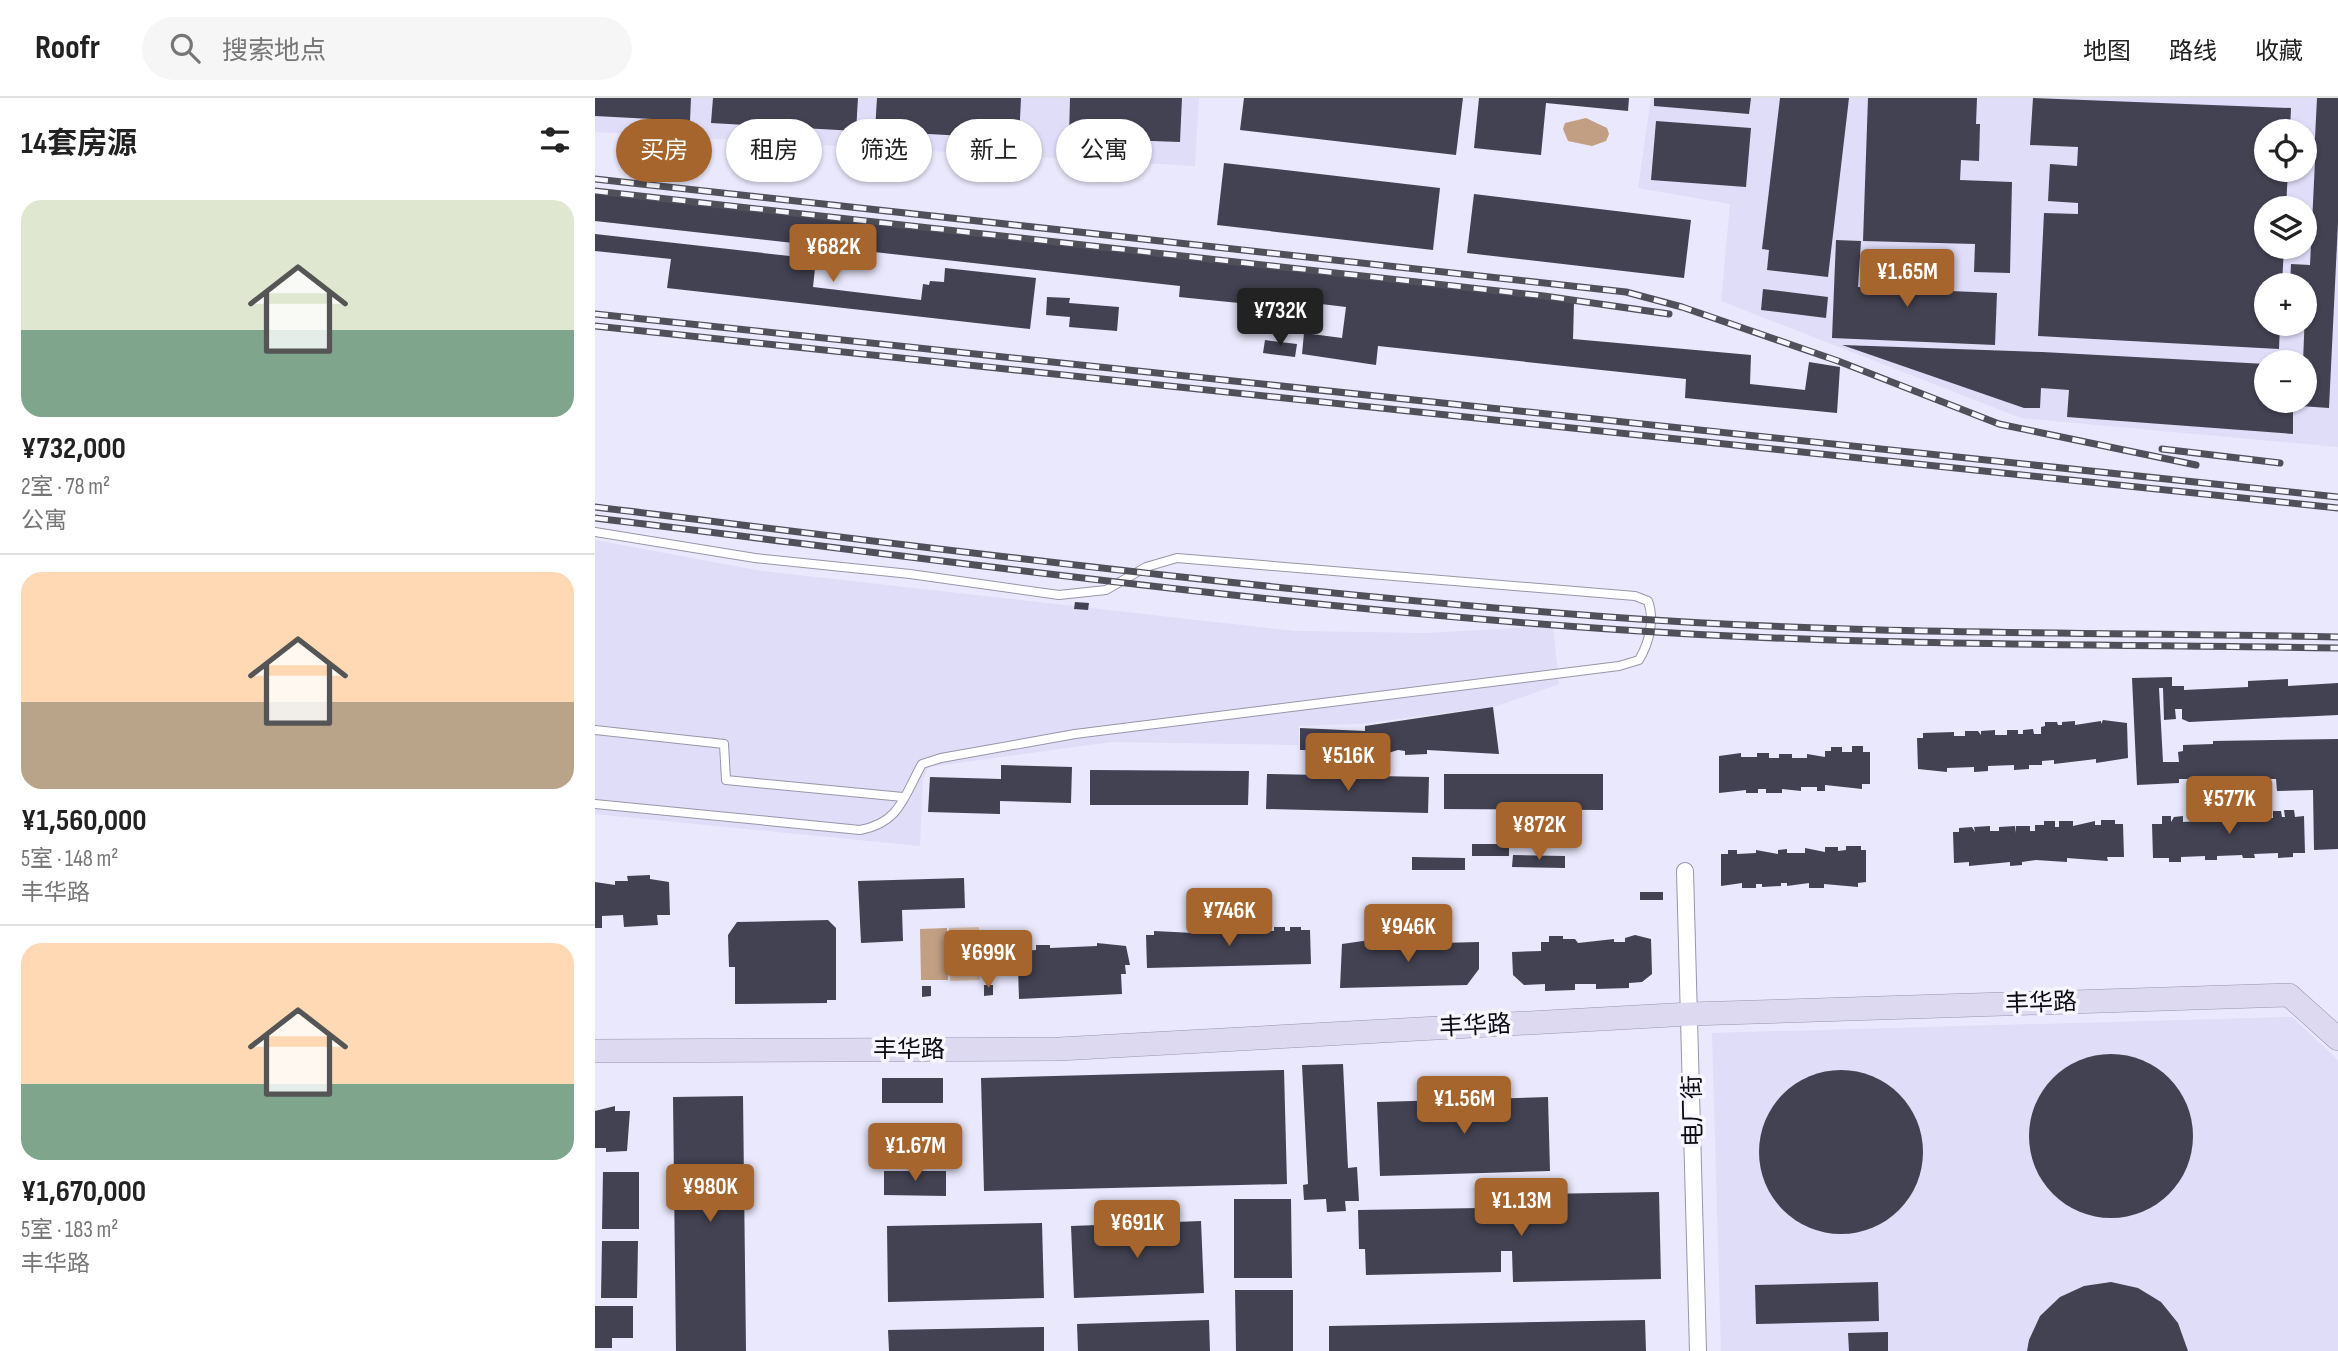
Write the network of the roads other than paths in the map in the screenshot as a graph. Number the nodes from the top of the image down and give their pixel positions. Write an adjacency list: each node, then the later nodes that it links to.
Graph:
1 (595, 532): 3 (lane)
2 (595, 730): 3 (lane)
3 (904, 797): 4 (lane)
4 (595, 804)
5 (1685, 871): 6 (street, 电厂街)
6 (1690, 1014): 7 (street, 丰华路); 8 (street, 丰华路); 9 (street, 电厂街)
7 (2338, 1039)
8 (595, 1051)
9 (1698, 1351)

